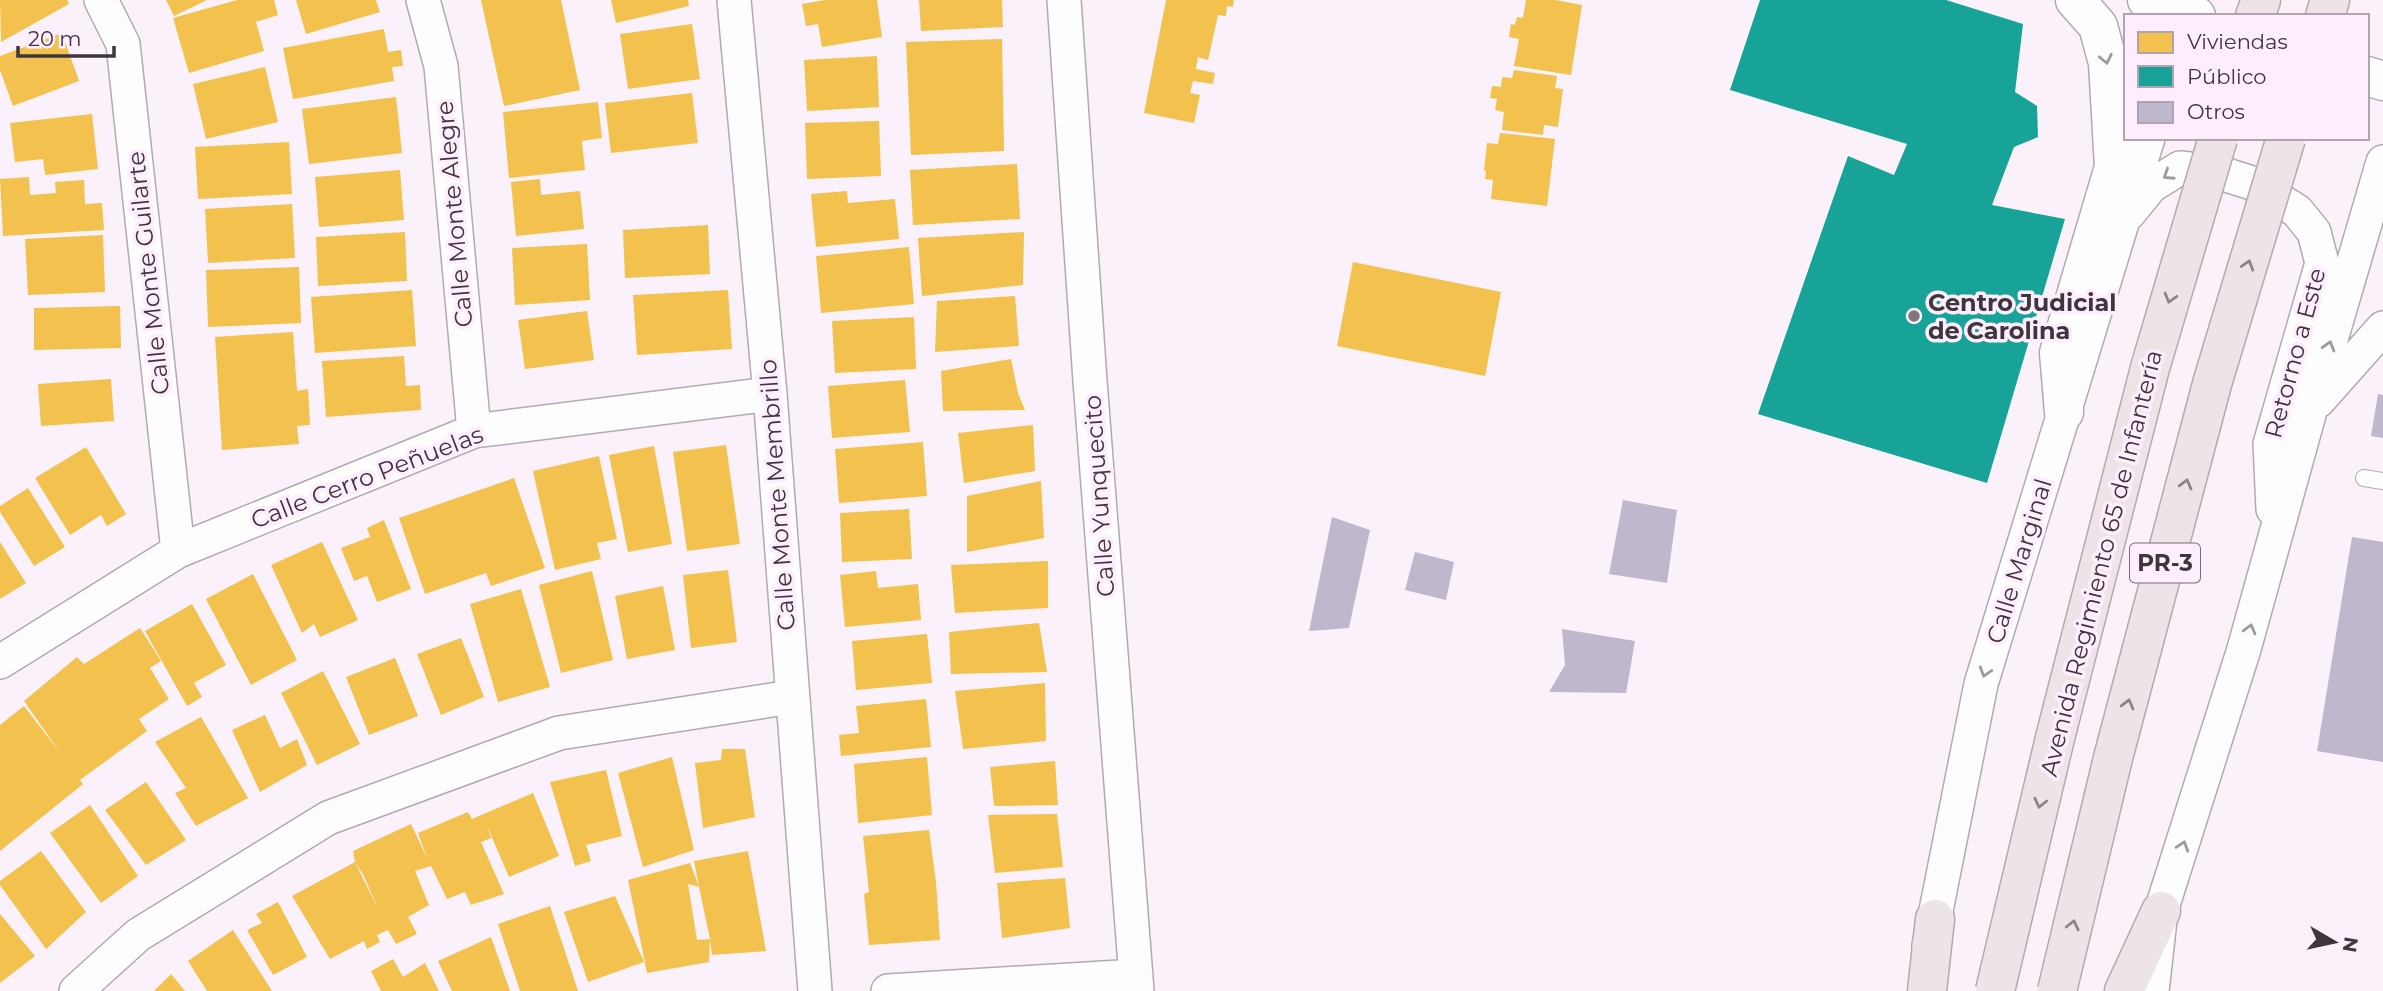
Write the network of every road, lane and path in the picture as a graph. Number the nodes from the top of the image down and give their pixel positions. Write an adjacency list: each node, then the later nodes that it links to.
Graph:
1 (101, 0): 21 (street, Calle Monte Guilarte)
2 (423, 0): 17 (street, Calle Monte Alegre)
3 (734, 0): 14 (street, Calle Monte Membrillo)
4 (1065, 0): 26 (street, Calle Yunquecito)
5 (2075, 0): 16 (street, one-way to 16)
6 (2147, 0): 7 (street)
7 (2192, 11)
8 (2147, 140): 12 (street, Calle Marginal)
9 (2217, 140): 32 (main road, Avenida Regimiento 65 de Infantería / PR-3, one-way to 32, bridge)
10 (2285, 140): 33 (main road, PR-3, one-way to 10, bridge)
11 (2383, 162): 15 (street, one-way to 11)
12 (2123, 221): 16 (street, Calle Marginal); 20 (street, Retorno a Este, one-way to 12)
13 (2383, 328): 15 (street)
14 (770, 394): 17 (street, Calle Cerro Peñuelas); 23 (street, Calle Monte Membrillo)
15 (2310, 411): 20 (street)
16 (2064, 412): 25 (street, Calle Marginal, one-way to 25)
17 (474, 431): 21 (street, Calle Cerro Peñuelas)
18 (2364, 478): 19 (lane)
19 (2383, 481)
20 (2274, 540): 24 (street, one-way to 20)
21 (178, 551): 22 (street, Calle Cerro Peñuelas)
22 (0, 662)
23 (791, 697): 27 (street); 28 (street, Calle Monte Membrillo)
24 (2161, 911): 34 (main road); 35 (street)
25 (1935, 919): 30 (street, Calle Marginal); 31 (main road)
26 (1136, 983): 29 (street)
27 (76, 991)
28 (815, 991)
29 (888, 991)
30 (1919, 991)
31 (1927, 991)
32 (1995, 991)
33 (2057, 991)
34 (2124, 991)
35 (2152, 991)

